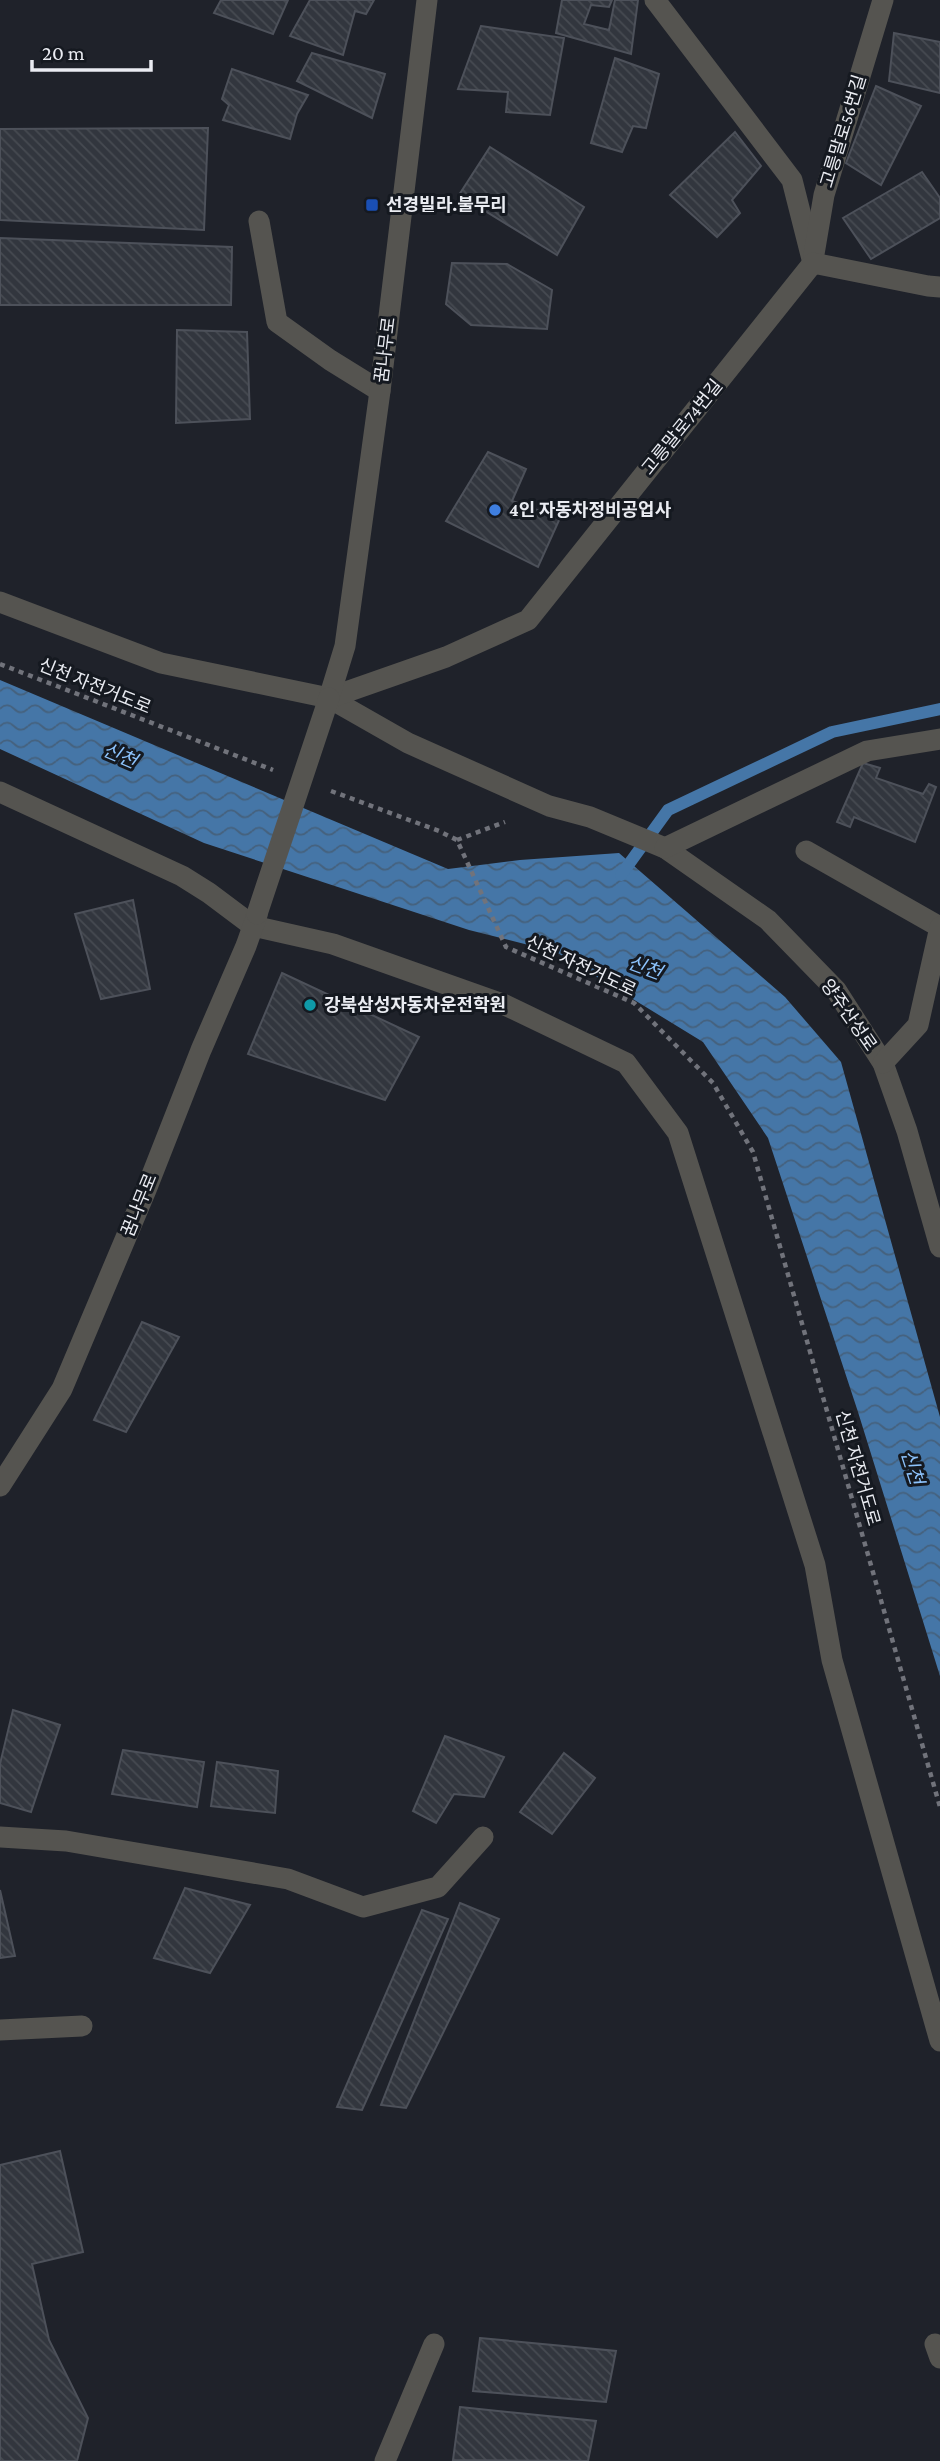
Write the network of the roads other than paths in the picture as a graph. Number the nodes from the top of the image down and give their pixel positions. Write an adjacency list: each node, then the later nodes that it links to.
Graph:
1 (427, 0): 7 (street, 꿈나무로)
2 (655, 0): 5 (street)
3 (883, 0): 5 (street, 고릉말로56번길)
4 (259, 221): 7 (street)
5 (813, 263): 6 (street); 9 (street, 고릉말로74번길)
6 (936, 284)
7 (380, 391): 9 (street, 꿈나무로)
8 (0, 602): 9 (street)
9 (329, 698): 12 (street, 양주산성로); 14 (street, 꿈나무로, bridge)
10 (940, 739): 12 (street)
11 (0, 792): 14 (street)
12 (665, 848): 16 (street, 양주산성로)
13 (806, 851): 15 (street)
14 (255, 920): 18 (street, 꿈나무로); 23 (street)
15 (940, 927): 16 (street)
16 (883, 1063): 17 (street, 양주산성로)
17 (940, 1247)
18 (0, 1486)
19 (0, 1837): 20 (street)
20 (483, 1837)
21 (82, 2026): 22 (street)
22 (0, 2029)
23 (940, 2041)
24 (434, 2344): 25 (street)
25 (385, 2461)

